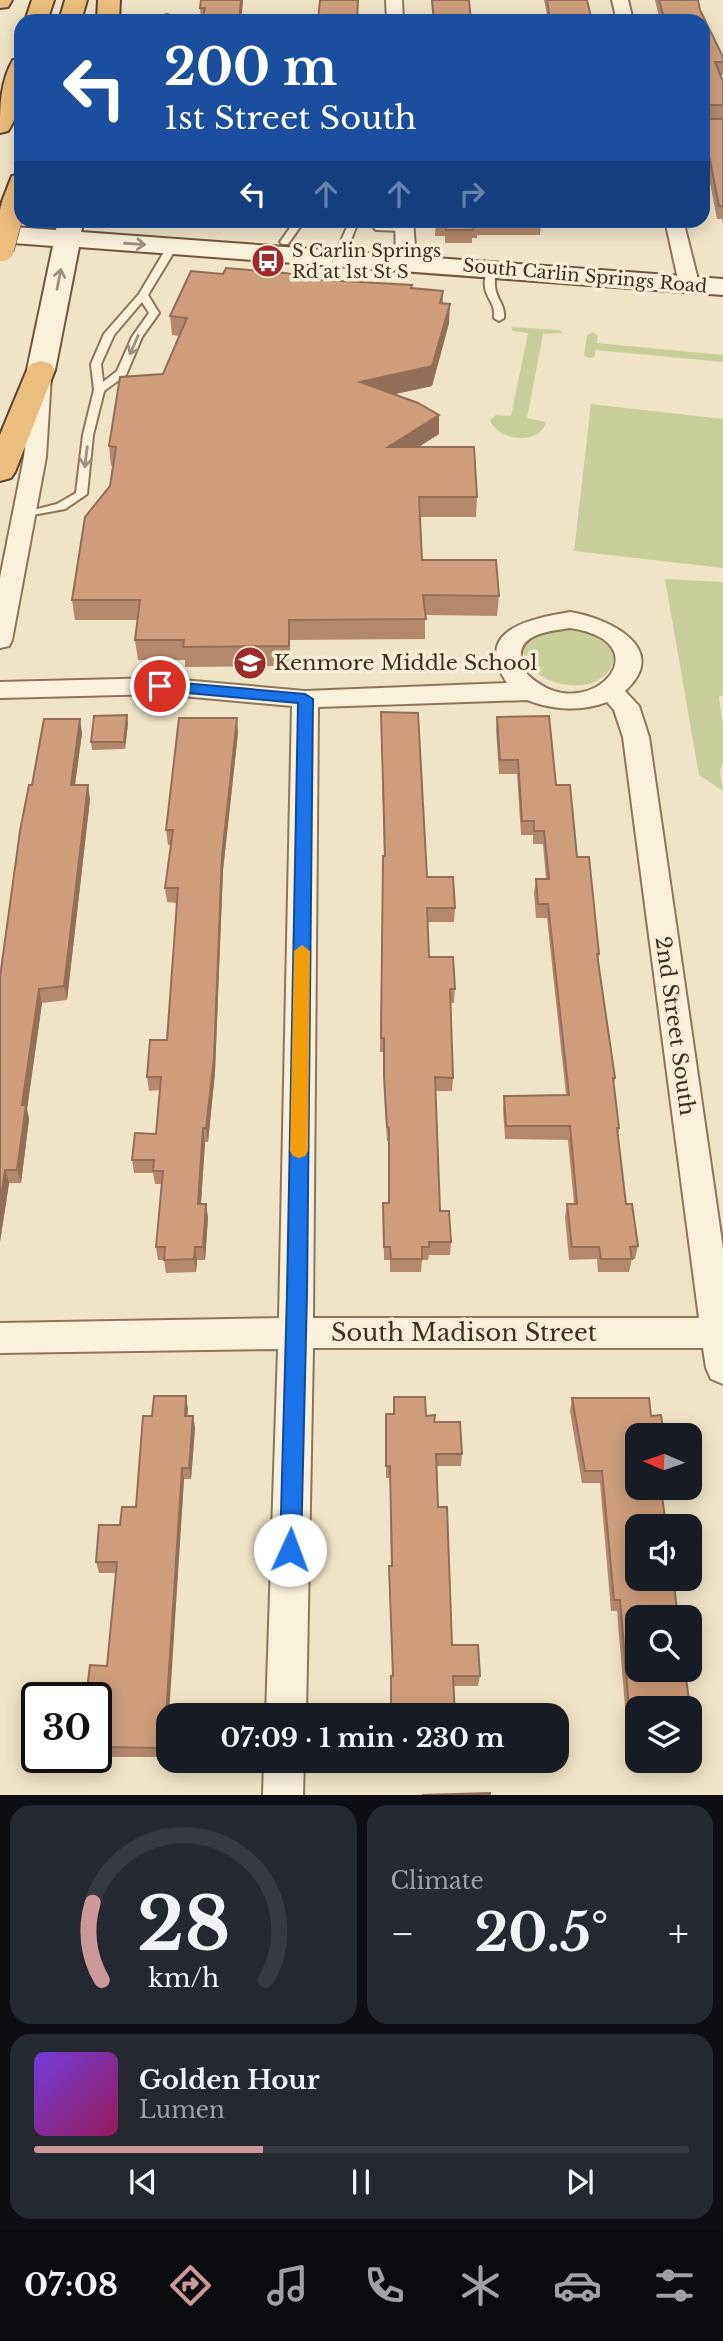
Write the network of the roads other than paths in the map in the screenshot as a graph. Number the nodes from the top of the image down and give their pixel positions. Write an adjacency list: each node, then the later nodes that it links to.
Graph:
1 (14, 85): 2 (highway)
2 (0, 126)
3 (14, 204): 9 (highway, bridge)
4 (164, 228): 8 (main road, South Carlin Springs Road)
5 (404, 228): 11 (street)
6 (676, 228): 13 (street)
7 (69, 230): 9 (main road, South Carlin Springs Road); 10 (main road, South Carlin Springs Road, one-way to 10); 17 (main road, one-way to 7)
8 (228, 235): 10 (main road); 11 (main road, South Carlin Springs Road)
9 (1, 247)
10 (172, 247): 11 (main road, South Carlin Springs Road); 15 (lane)
11 (406, 260): 12 (main road, South Carlin Springs Road)
12 (492, 268): 13 (main road, South Carlin Springs Road); 16 (lane)
13 (689, 284): 14 (main road, South Carlin Springs Road)
14 (723, 287)
15 (143, 295): 18 (lane); 18 (lane, one-way to 18)
16 (499, 318)
17 (41, 370): 19 (highway); 20 (street)
18 (99, 390): 20 (lane, one-way to 20)
19 (0, 472)
20 (26, 515): 21 (street)
21 (0, 640)
22 (0, 690): 25 (street)
23 (530, 691): 24 (street); 24 (street); 25 (street)
24 (610, 691): 27 (street, 2nd Street South)
25 (305, 699): 26 (street)
26 (296, 1334): 27 (street, South Madison Street); 28 (street, South Madison Street); 30 (street)
27 (718, 1334): 29 (street, 2nd Street South)
28 (0, 1338)
29 (723, 1368)
30 (286, 1703)
31 (284, 1773): 32 (street)
32 (284, 1795)

